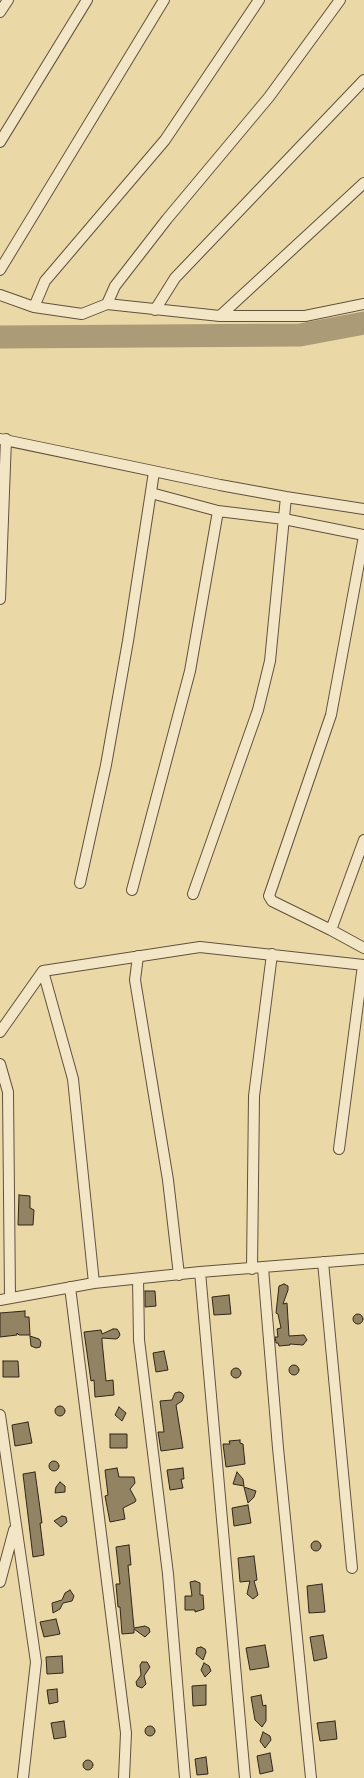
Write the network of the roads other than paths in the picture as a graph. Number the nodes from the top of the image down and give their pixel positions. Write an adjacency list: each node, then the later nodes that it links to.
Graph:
1 (8, 0): 6 (street)
2 (86, 0): 8 (street)
3 (164, 0): 10 (street)
4 (259, 0): 14 (street)
5 (340, 0): 12 (street)
6 (0, 12)
7 (364, 80): 15 (street)
8 (0, 142)
9 (364, 183): 16 (street)
10 (0, 270)
11 (0, 295): 14 (street)
12 (107, 304): 14 (street); 15 (street)
13 (364, 304): 16 (street)
14 (34, 307)
15 (155, 310): 16 (street)
16 (220, 316)
17 (3, 439): 18 (street); 25 (street)
18 (154, 472): 19 (street); 20 (street)
19 (151, 493): 22 (street); 27 (street)
20 (286, 497): 21 (street); 23 (street)
21 (364, 509)
22 (218, 511): 23 (street); 28 (street)
23 (284, 519): 24 (street); 29 (street)
24 (364, 535): 30 (street)
25 (0, 599)
26 (364, 840): 30 (street)
27 (80, 883)
28 (132, 890)
29 (193, 894)
30 (331, 930): 31 (street)
31 (364, 948)
32 (272, 954): 33 (street); 34 (street); 42 (street)
33 (138, 956): 35 (street); 44 (street)
34 (363, 965): 38 (street)
35 (43, 971): 36 (street); 46 (street)
36 (0, 1032)
37 (0, 1064): 48 (street)
38 (338, 1149)
39 (364, 1259): 40 (street)
40 (323, 1262): 41 (street); 52 (street)
41 (263, 1268): 42 (street); 58 (street)
42 (252, 1269): 43 (street)
43 (200, 1272): 44 (street); 57 (street)
44 (179, 1275): 45 (street)
45 (138, 1279): 46 (street); 56 (street)
46 (94, 1283): 47 (street)
47 (70, 1287): 48 (street); 55 (street)
48 (10, 1297): 49 (street)
49 (0, 1300)
50 (0, 1415): 51 (street)
51 (15, 1526): 53 (street); 54 (street)
52 (352, 1568)
53 (0, 1582)
54 (23, 1778)
55 (124, 1778)
56 (185, 1778)
57 (245, 1778)
58 (311, 1778)

